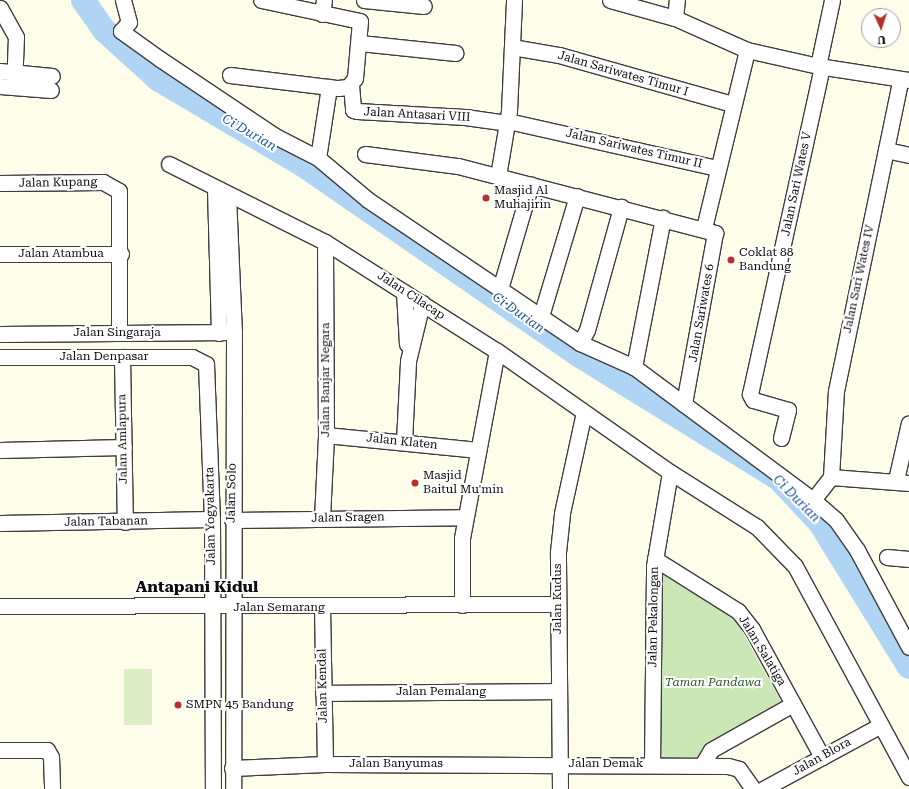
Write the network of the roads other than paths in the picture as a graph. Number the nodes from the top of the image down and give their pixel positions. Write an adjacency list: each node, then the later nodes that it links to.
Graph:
1 (123, 0): 29 (street)
2 (261, 0): 9 (street)
3 (363, 0): 8 (street); 12 (street)
4 (514, 0): 14 (street)
5 (612, 0): 11 (street)
6 (677, 0): 11 (street)
7 (832, 0): 17 (street, Jalan Sari Wates V)
8 (424, 6)
9 (323, 7): 12 (street)
10 (0, 8): 19 (street)
11 (675, 18): 15 (street)
12 (360, 21): 13 (street)
13 (360, 43): 16 (street); 22 (street)
14 (512, 47): 24 (street, Jalan Sariwates Timur I); 25 (street)
15 (747, 50): 17 (street); 24 (street)
16 (455, 53)
17 (820, 67): 20 (street); 62 (street, Jalan Sari Wates V)
18 (230, 75): 23 (street)
19 (7, 79): 21 (street)
20 (904, 80): 26 (street, Jalan Sari Wates IV)
21 (52, 83)
22 (351, 85): 23 (street); 25 (street, Jalan Antasari VIII)
23 (329, 87): 29 (street)
24 (732, 104): 31 (street)
25 (508, 122): 31 (street, Jalan Sariwates Timur II); 32 (street)
26 (886, 150): 28 (street); 68 (street, Jalan Sari Wates IV)
27 (365, 154): 32 (street)
28 (909, 155)
29 (318, 158): 44 (street)
30 (169, 164): 35 (street, Jalan Cilacap)
31 (717, 168): 40 (street)
32 (498, 176): 34 (street)
33 (0, 183): 43 (street, Jalan Kupang)
34 (530, 184): 37 (street); 44 (street)
35 (215, 189): 36 (street, Jalan Cilacap); 48 (street, Jalan Solo)
36 (228, 196): 41 (street, Jalan Cilacap); 48 (street, Jalan Solo)
37 (577, 196): 38 (street); 47 (street)
38 (620, 207): 39 (street); 51 (street)
39 (663, 218): 40 (street); 57 (street)
40 (704, 228): 58 (street, Jalan Sariwates 6)
41 (325, 242): 45 (street, Jalan Cilacap); 61 (street, Jalan Banjar Negara)
42 (0, 254): 43 (street, Jalan Atambua)
43 (121, 254): 49 (street)
44 (500, 289): 47 (street)
45 (404, 292): 46 (street, Jalan Cilacap); 55 (street)
46 (422, 303): 52 (street, Jalan Cilacap); 55 (street)
47 (541, 316): 51 (street)
48 (227, 332): 49 (street, Jalan Singaraja); 74 (street, Jalan Solo)
49 (119, 333): 50 (street, Jalan Singaraja)
50 (0, 334)
51 (580, 343): 57 (street)
52 (497, 352): 59 (street, Jalan Cilacap); 66 (street)
53 (0, 357): 54 (street, Jalan Denpasar)
54 (122, 357): 56 (street, Jalan Denpasar); 64 (street, Jalan Amlapura)
55 (408, 361): 63 (street)
56 (206, 364): 73 (street, Jalan Yogyakarta)
57 (634, 367): 58 (street)
58 (684, 404): 70 (street)
59 (584, 412): 67 (street, Jalan Cilacap); 80 (street, Jalan Kudus)
60 (909, 422): 69 (street)
61 (326, 435): 63 (street, Jalan Klaten); 72 (street, Jalan Banjar Negara)
62 (781, 438)
63 (404, 441): 66 (street, Jalan Klaten)
64 (124, 447): 65 (street); 75 (street, Jalan Amlapura)
65 (0, 450)
66 (478, 450): 71 (street)
67 (670, 472): 79 (street, Jalan Pekalongan); 89 (street, Jalan Cilacap)
68 (831, 477): 69 (street); 70 (street)
69 (903, 482)
70 (813, 500): 85 (street)
71 (465, 517): 72 (street, Jalan Sragen); 81 (street)
72 (322, 518): 74 (street, Jalan Sragen)
73 (212, 520): 75 (street, Jalan Tabanan); 84 (street, Jalan Yogyakarta)
74 (232, 520): 84 (street, Jalan Solo)
75 (125, 522): 76 (street, Jalan Tabanan)
76 (0, 523)
77 (887, 557): 78 (street)
78 (909, 558)
79 (655, 559): 88 (street, Jalan Salatiga); 94 (street, Jalan Pekalongan)
80 (558, 604): 81 (street, Jalan Semarang); 86 (street, Jalan Kudus)
81 (462, 605): 83 (street, Jalan Semarang)
82 (0, 606): 84 (street, Jalan Semarang)
83 (322, 607): 84 (street, Jalan Semarang); 87 (street, Jalan Kendal)
84 (221, 608): 96 (street, Jalan Solo); 100 (street, Jalan Yogyakarta)
85 (909, 647)
86 (558, 691): 87 (street, Jalan Pemalang); 93 (street, Jalan Kudus)
87 (323, 693): 92 (street, Jalan Kendal)
88 (793, 704): 91 (street, Jalan Salatiga); 95 (street)
89 (881, 724): 91 (street, Jalan Blora); 97 (street, Jalan Cilacap)
90 (0, 750): 99 (street)
91 (822, 757): 103 (street, Jalan Blora)
92 (325, 764): 93 (street, Jalan Banyumas); 96 (street, Jalan Banyumas)
93 (559, 764): 94 (street, Jalan Demak); 102 (street, Jalan Kudus)
94 (652, 764): 95 (street, Jalan Demak)
95 (702, 765): 98 (street, Jalan Demak)
96 (232, 768): 101 (street, Jalan Solo)
97 (909, 777)
98 (750, 783)
99 (52, 789)
100 (213, 789)
101 (233, 789)
102 (560, 789)
103 (763, 789)

